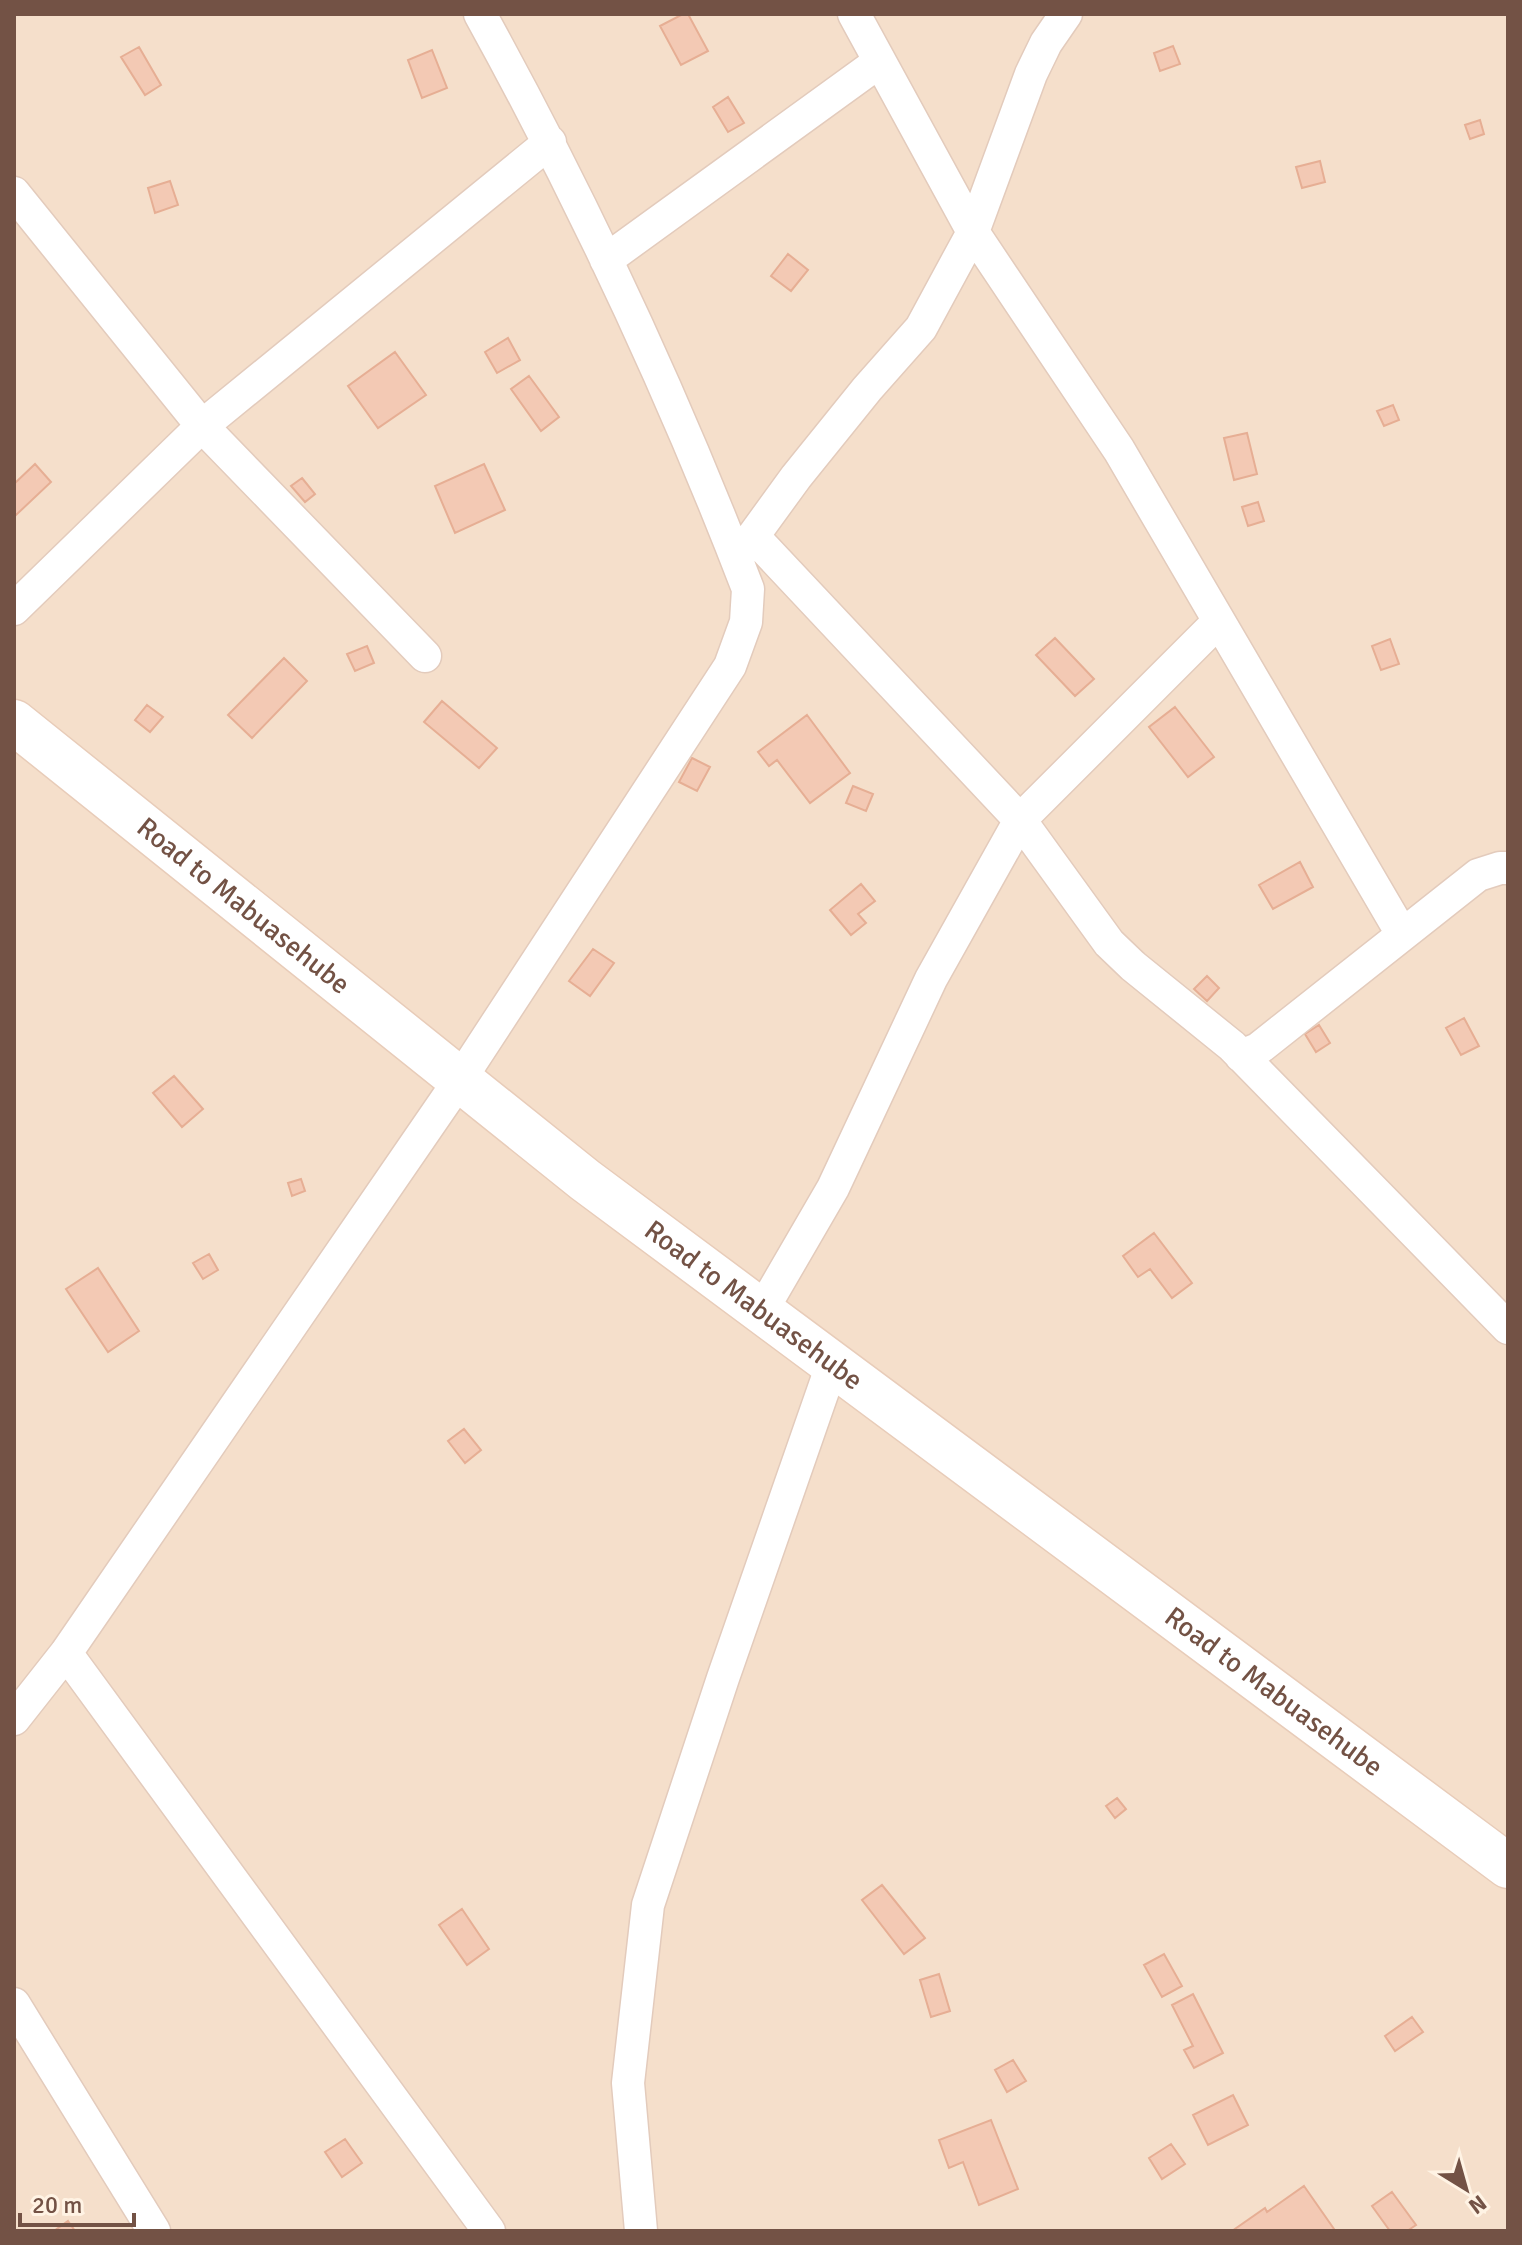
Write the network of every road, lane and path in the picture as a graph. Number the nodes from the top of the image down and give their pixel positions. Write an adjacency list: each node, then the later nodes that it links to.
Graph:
1 (480, 14): 5 (street)
2 (854, 14): 4 (street)
3 (1066, 14): 7 (street)
4 (879, 62): 7 (street); 8 (street)
5 (550, 142): 8 (street); 9 (street)
6 (14, 193): 9 (street)
7 (973, 232): 10 (street); 12 (street)
8 (606, 260): 10 (street)
9 (202, 426): 11 (street); 13 (street)
10 (745, 547): 15 (street); 19 (street)
11 (14, 609)
12 (1219, 621): 15 (street); 17 (street)
13 (425, 656)
14 (14, 722): 19 (main road, Road to Mabuasehube)
15 (1020, 820): 18 (street); 20 (street)
16 (1508, 868): 17 (street)
17 (1402, 934): 18 (street)
18 (1241, 1056): 21 (street)
19 (459, 1081): 20 (main road, Road to Mabuasehube); 23 (street)
20 (761, 1312): 22 (main road, Road to Mabuasehube)
21 (1508, 1328)
22 (832, 1365): 25 (main road, Road to Mabuasehube); 29 (street)
23 (66, 1653): 24 (street); 28 (street)
24 (14, 1719)
25 (1508, 1866)
26 (14, 2004): 27 (street)
27 (154, 2231)
28 (489, 2231)
29 (641, 2231)

